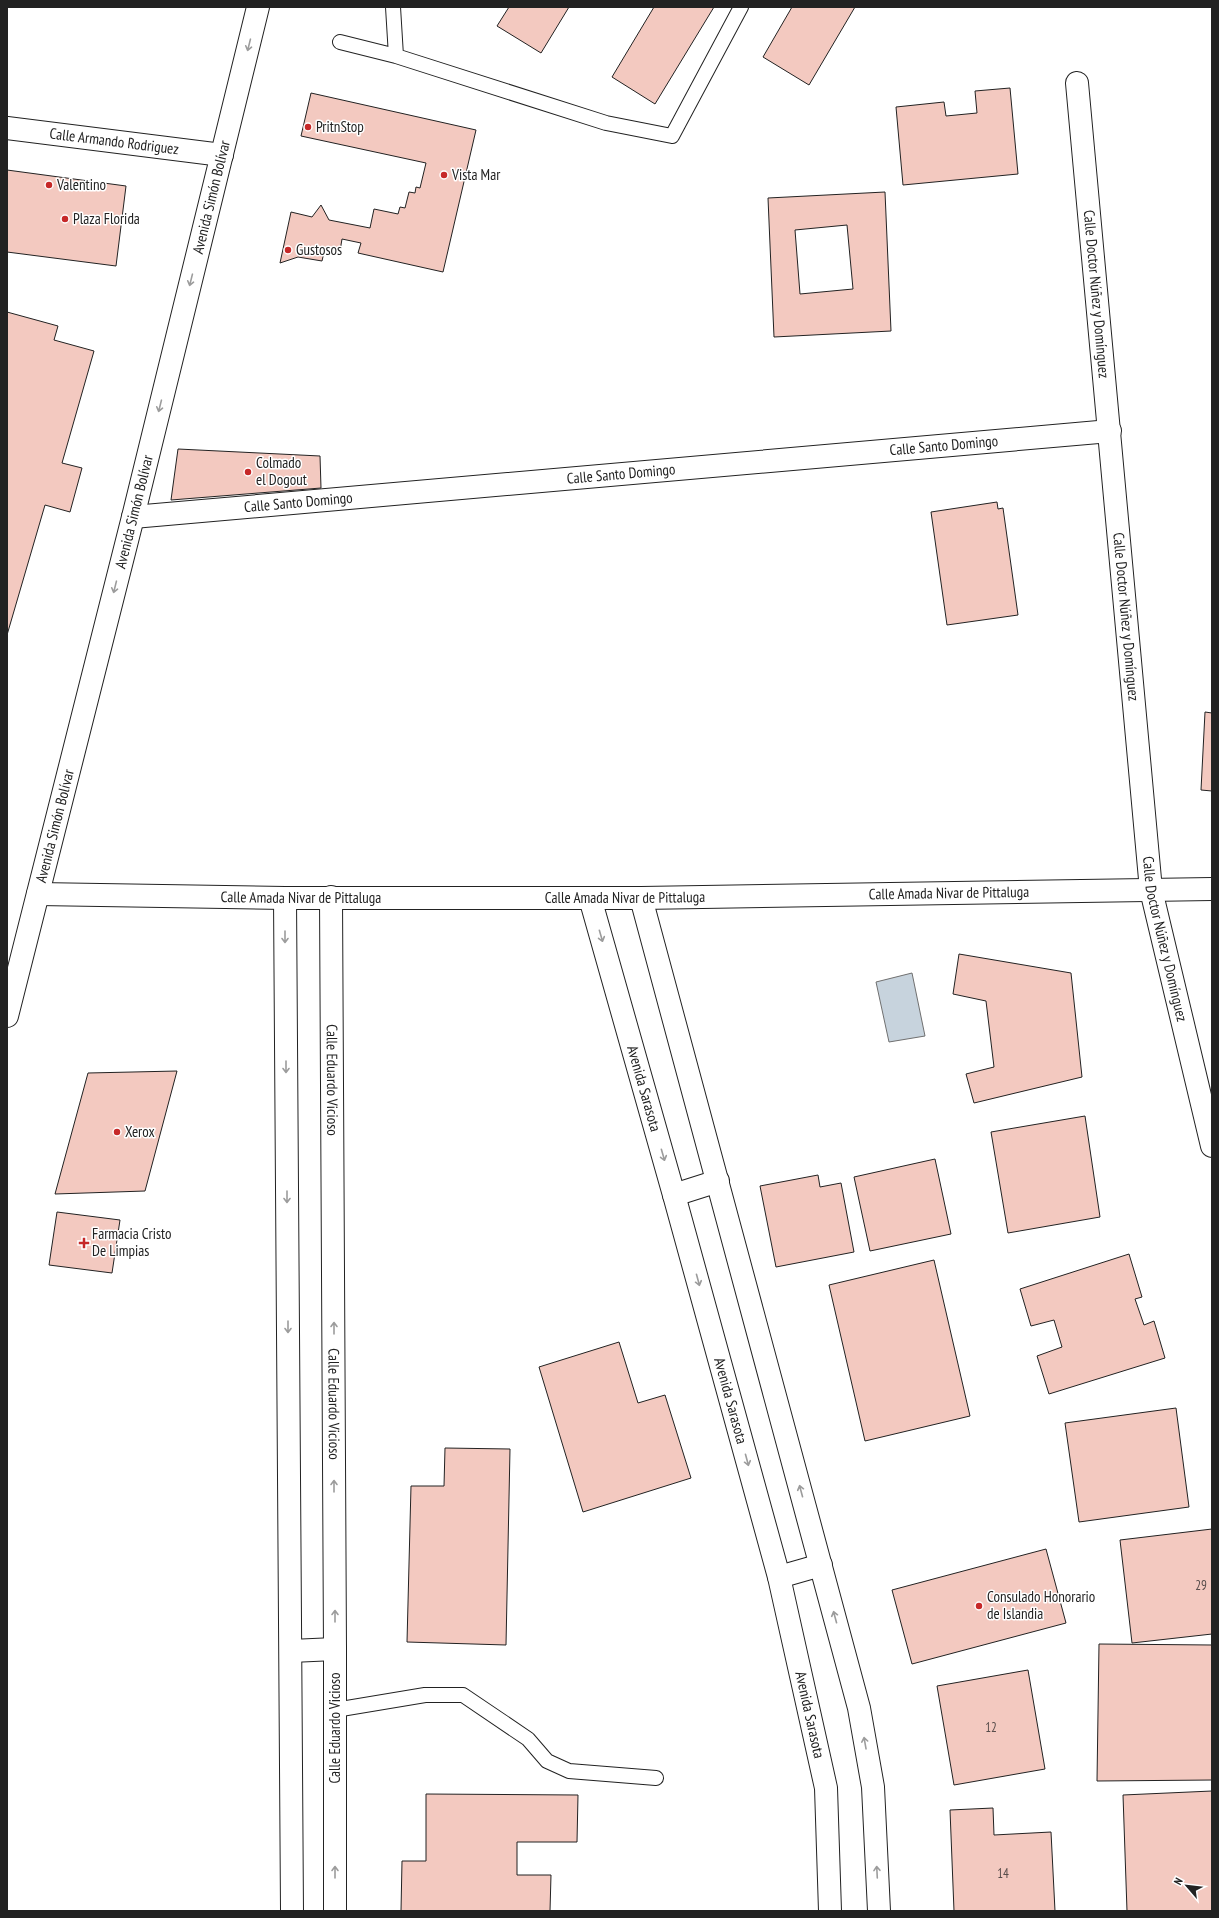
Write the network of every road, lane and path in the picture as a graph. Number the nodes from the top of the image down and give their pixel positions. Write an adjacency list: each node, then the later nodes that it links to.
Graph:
1 (258, 7): 8 (street, Avenida Simón Bolívar, one-way to 8)
2 (393, 7): 5 (lane)
3 (741, 7): 5 (lane)
4 (340, 42): 5 (lane)
5 (396, 56)
6 (1077, 83): 9 (street, Calle Doctor Núñez y Domínguez)
7 (7, 128): 8 (street, Calle Armando Rodriguez)
8 (222, 155): 10 (street, Avenida Simón Bolívar, one-way to 10)
9 (1110, 431): 10 (street, Calle Santo Domingo); 12 (street, Calle Doctor Núñez y Domínguez)
10 (133, 517): 13 (street, Avenida Simón Bolívar, one-way to 13)
11 (1212, 889): 12 (street, Calle Amada Nivar de Pittaluga)
12 (1152, 890): 17 (street, Calle Amada Nivar de Pittaluga); 19 (street, Calle Doctor Núñez y Domínguez)
13 (38, 894): 15 (street, Calle Amada Nivar de Pittaluga); 18 (street, Avenida Simón Bolívar)
14 (331, 897): 15 (street, Calle Amada Nivar de Pittaluga); 16 (street, Calle Amada Nivar de Pittaluga); 24 (street, Calle Eduardo Vicioso, one-way to 14)
15 (285, 898): 25 (street, one-way to 25)
16 (590, 898): 17 (street, Calle Amada Nivar de Pittaluga); 21 (street, Avenida Sarasota, one-way to 21)
17 (641, 898): 20 (street)
18 (7, 1016)
19 (1212, 1146)
20 (718, 1181): 21 (street); 22 (street, one-way to 20)
21 (674, 1195): 23 (street, Avenida Sarasota, one-way to 23)
22 (821, 1565): 23 (street); 31 (street, one-way to 22)
23 (779, 1577): 30 (street, Avenida Sarasota)
24 (335, 1649): 25 (street); 26 (street, Calle Eduardo Vicioso)
25 (291, 1651): 28 (street)
26 (336, 1710): 27 (lane); 29 (street, Calle Eduardo Vicioso, one-way to 26)
27 (656, 1778)
28 (292, 1911)
29 (335, 1911)
30 (830, 1911)
31 (879, 1911)

